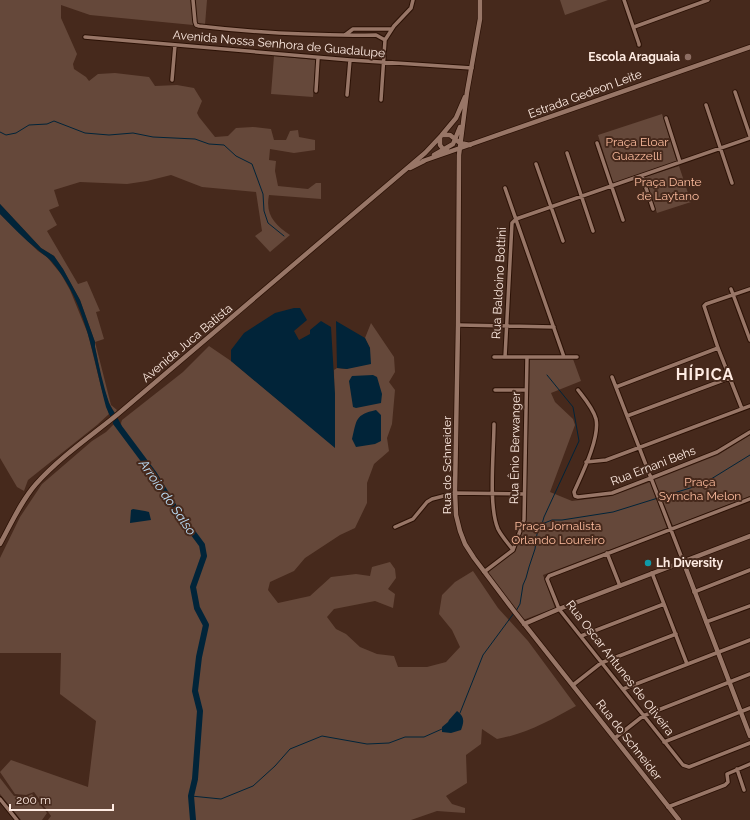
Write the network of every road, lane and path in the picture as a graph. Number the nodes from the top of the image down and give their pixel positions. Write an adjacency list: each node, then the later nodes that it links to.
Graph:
1 (193, 0): 8 (street)
2 (412, 0): 7 (street)
3 (480, 0): 17 (main road, Avenida Juca Batista)
4 (624, 0): 6 (street)
5 (708, 0): 6 (street)
6 (634, 27): 12 (street)
7 (392, 28): 8 (street); 10 (street)
8 (345, 35): 10 (street)
9 (85, 37): 11 (street, Avenida Nossa Senhora de Guadalupe)
10 (385, 40): 16 (street)
11 (175, 45): 14 (street, Avenida Nossa Senhora de Guadalupe); 18 (street)
12 (639, 45)
13 (750, 47): 32 (main road, Estrada Gedeon Leite)
14 (318, 58): 15 (street, Avenida Nossa Senhora de Guadalupe); 19 (street)
15 (350, 60): 16 (street, Avenida Nossa Senhora de Guadalupe); 22 (street)
16 (384, 63): 17 (street, Avenida Nossa Senhora de Guadalupe); 23 (street)
17 (472, 68): 20 (main road, Avenida Juca Batista)
18 (172, 80)
19 (316, 91)
20 (467, 92): 25 (main road, Avenida Juca Batista); 27 (main road, Avenida Juca Batista)
21 (736, 92): 28 (street)
22 (347, 95)
23 (381, 100)
24 (706, 105): 34 (street)
25 (464, 116): 29 (main road, Avenida Juca Batista); 30 (main road, Avenida Juca Batista)
26 (666, 118): 40 (street)
27 (441, 136): 29 (main road); 35 (main road); 42 (main road, Avenida Juca Batista)
28 (750, 137): 34 (street, Rua Baldoino Bottini)
29 (456, 140): 30 (main road); 35 (main road, Avenida Juca Batista)
30 (460, 143): 32 (main road, Estrada Gedeon Leite); 33 (main road, Avenida Juca Batista)
31 (597, 143): 45 (street)
32 (472, 145): 33 (main road, Estrada Gedeon Leite)
33 (459, 149): 36 (main road, Avenida Juca Batista); 38 (main road, Rua do Schneider)
34 (720, 149): 40 (street, Rua Baldoino Bottini); 44 (street)
35 (445, 150): 36 (main road); 39 (main road, Avenida Juca Batista)
36 (453, 151): 38 (main road); 39 (main road, Avenida Juca Batista)
37 (567, 153): 47 (street)
38 (459, 155): 57 (main road, Rua do Schneider)
39 (423, 162): 42 (main road, Avenida Juca Batista)
40 (680, 162): 43 (street, Rua Baldoino Bottini)
41 (536, 164): 48 (street)
42 (404, 171): 88 (main road, Avenida Juca Batista)
43 (642, 176): 45 (street, Rua Baldoino Bottini); 49 (street)
44 (732, 183)
45 (612, 186): 47 (street, Rua Baldoino Bottini); 51 (street)
46 (505, 188): 50 (street)
47 (582, 196): 48 (street, Rua Baldoino Bottini); 52 (street)
48 (551, 207): 50 (street, Rua Baldoino Bottini); 53 (street)
49 (653, 209)
50 (516, 219): 58 (street, Rua Baldoino Bottini); 59 (street)
51 (623, 220)
52 (593, 231)
53 (563, 241)
54 (731, 289): 56 (street)
55 (750, 290): 56 (street)
56 (733, 294): 60 (street); 61 (street)
57 (458, 325): 58 (street); 81 (main road, Rua do Schneider)
58 (507, 326): 59 (street); 63 (street, Rua Baldoino Bottini)
59 (554, 327): 65 (street)
60 (750, 340)
61 (718, 348): 68 (street); 69 (street)
62 (494, 357): 63 (street)
63 (505, 357): 64 (street)
64 (527, 357): 65 (street); 71 (street, Rua Ênio Berwanger)
65 (564, 357): 66 (street)
66 (577, 357)
67 (612, 377): 69 (street)
68 (730, 378): 74 (street); 75 (street)
69 (616, 387): 75 (street)
70 (495, 390): 71 (street)
71 (526, 390): 83 (street, Rua Ênio Berwanger)
72 (578, 390): 79 (street, Rua Ernani Behs)
73 (750, 406): 74 (street)
74 (742, 409): 78 (street)
75 (627, 416): 78 (street)
76 (494, 424): 82 (street)
77 (750, 432): 80 (street, Rua Ernani Behs)
78 (639, 447): 79 (street); 80 (street)
79 (586, 462): 80 (street, Rua Ernani Behs)
80 (651, 478): 86 (street)
81 (455, 493): 82 (street); 85 (street); 93 (main road, Rua do Schneider)
82 (493, 494): 83 (street); 89 (street)
83 (524, 494): 89 (street, Rua Ênio Berwanger)
84 (750, 499): 86 (street)
85 (395, 527)
86 (670, 530): 90 (street); 91 (street)
87 (750, 536): 91 (main road)
88 (0, 544)
89 (513, 550): 93 (street)
90 (607, 553): 95 (street); 99 (street, Rua Oscar Antunes de Oliveira)
91 (683, 561): 94 (main road); 96 (main road)
92 (750, 570): 96 (street)
93 (484, 572): 101 (main road, Rua do Schneider)
94 (652, 573): 95 (main road); 97 (street)
95 (620, 586): 99 (main road)
96 (694, 592): 100 (main road)
97 (664, 604): 102 (street); 103 (street)
98 (750, 606): 100 (street)
99 (559, 609): 101 (main road); 103 (street, Rua Oscar Antunes de Oliveira)
100 (706, 622): 105 (main road)
101 (524, 624): 110 (main road, Rua do Schneider)
102 (676, 634): 106 (street); 107 (street)
103 (581, 636): 106 (street, Rua Oscar Antunes de Oliveira)
104 (750, 640): 105 (street)
105 (717, 652): 107 (street); 109 (main road)
106 (602, 663): 110 (street); 111 (street, Rua Oscar Antunes de Oliveira)
107 (687, 664): 111 (street)
108 (750, 674): 109 (street)
109 (729, 682): 113 (main road); 114 (street)
110 (573, 685): 116 (main road, Rua do Schneider)
111 (622, 689): 114 (street, Rua Oscar Antunes de Oliveira)
112 (750, 708): 113 (street)
113 (741, 712): 115 (main road); 117 (street)
114 (643, 716): 116 (street); 117 (street, Rua Oscar Antunes de Oliveira)
115 (750, 736)
116 (615, 738): 123 (main road, Rua do Schneider)
117 (664, 742): 118 (street, Rua Oscar Antunes de Oliveira)
118 (750, 743)
119 (750, 764): 120 (street)
120 (737, 769): 121 (street); 123 (street)
121 (744, 790)
122 (0, 799): 124 (street)
123 (668, 807): 125 (main road, Rua do Schneider)
124 (17, 820)
125 (679, 820)

